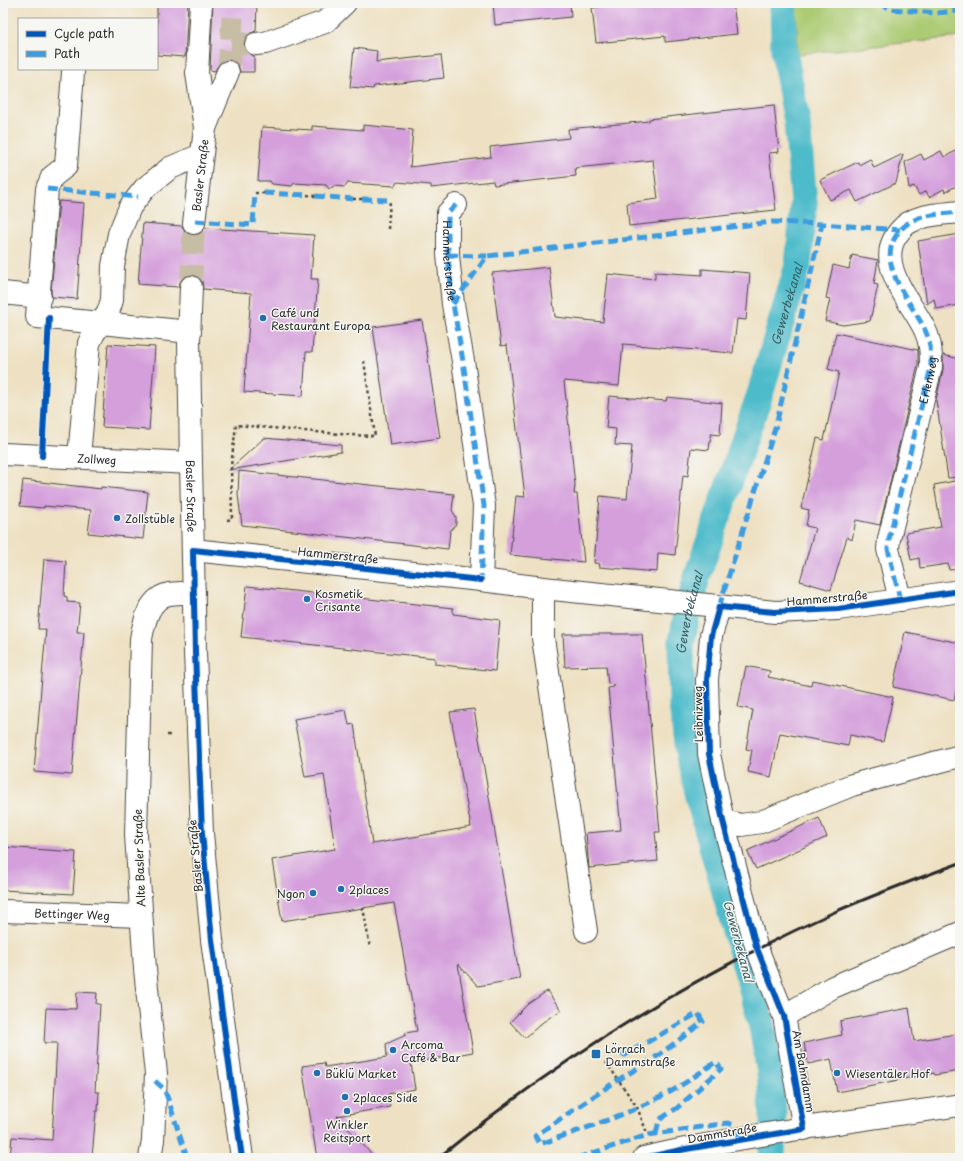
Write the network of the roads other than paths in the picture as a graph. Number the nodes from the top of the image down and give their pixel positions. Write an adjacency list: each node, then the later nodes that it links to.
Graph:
1 (201, 3): 6 (street, Basler Straße)
2 (345, 3): 3 (street)
3 (256, 44)
4 (73, 72): 13 (street)
5 (227, 74): 6 (street, Basler Straße)
6 (205, 128): 7 (street, Basler Straße)
7 (201, 155): 10 (street, Basler Straße); 14 (street)
8 (456, 205): 20 (street, Hammerstraße)
9 (960, 212): 24 (street, Erlenweg)
10 (194, 223)
11 (191, 287): 15 (street, Basler Straße)
12 (3, 293): 13 (street)
13 (40, 297): 14 (street)
14 (101, 323): 15 (street); 17 (street)
15 (190, 332): 18 (street, Basler Straße)
16 (3, 454): 17 (street, Zollweg)
17 (79, 457): 18 (street, Zollweg)
18 (191, 463): 19 (street, Basler Straße)
19 (193, 550): 20 (street, Hammerstraße); 23 (street, Basler Straße)
20 (481, 580): 21 (street, Hammerstraße)
21 (543, 588): 25 (street, Hammerstraße); 30 (street)
22 (960, 591): 24 (street, Hammerstraße)
23 (194, 592): 29 (street, Alte Basler Straße); 36 (street, Basler Straße)
24 (900, 600): 25 (street, Hammerstraße)
25 (713, 606): 27 (street, Leibnizweg)
26 (960, 756): 27 (street)
27 (723, 821): 32 (street, Leibnizweg)
28 (3, 911): 29 (street, Bettinger Weg)
29 (141, 916): 35 (street, Alte Basler Straße)
30 (586, 931)
31 (960, 933): 32 (street, Am Bahndamm)
32 (784, 1016): 34 (street, Am Bahndamm)
33 (960, 1105): 34 (street, Dammstraße)
34 (804, 1129): 37 (street, Dammstraße)
35 (150, 1158)
36 (242, 1158)
37 (644, 1158)

